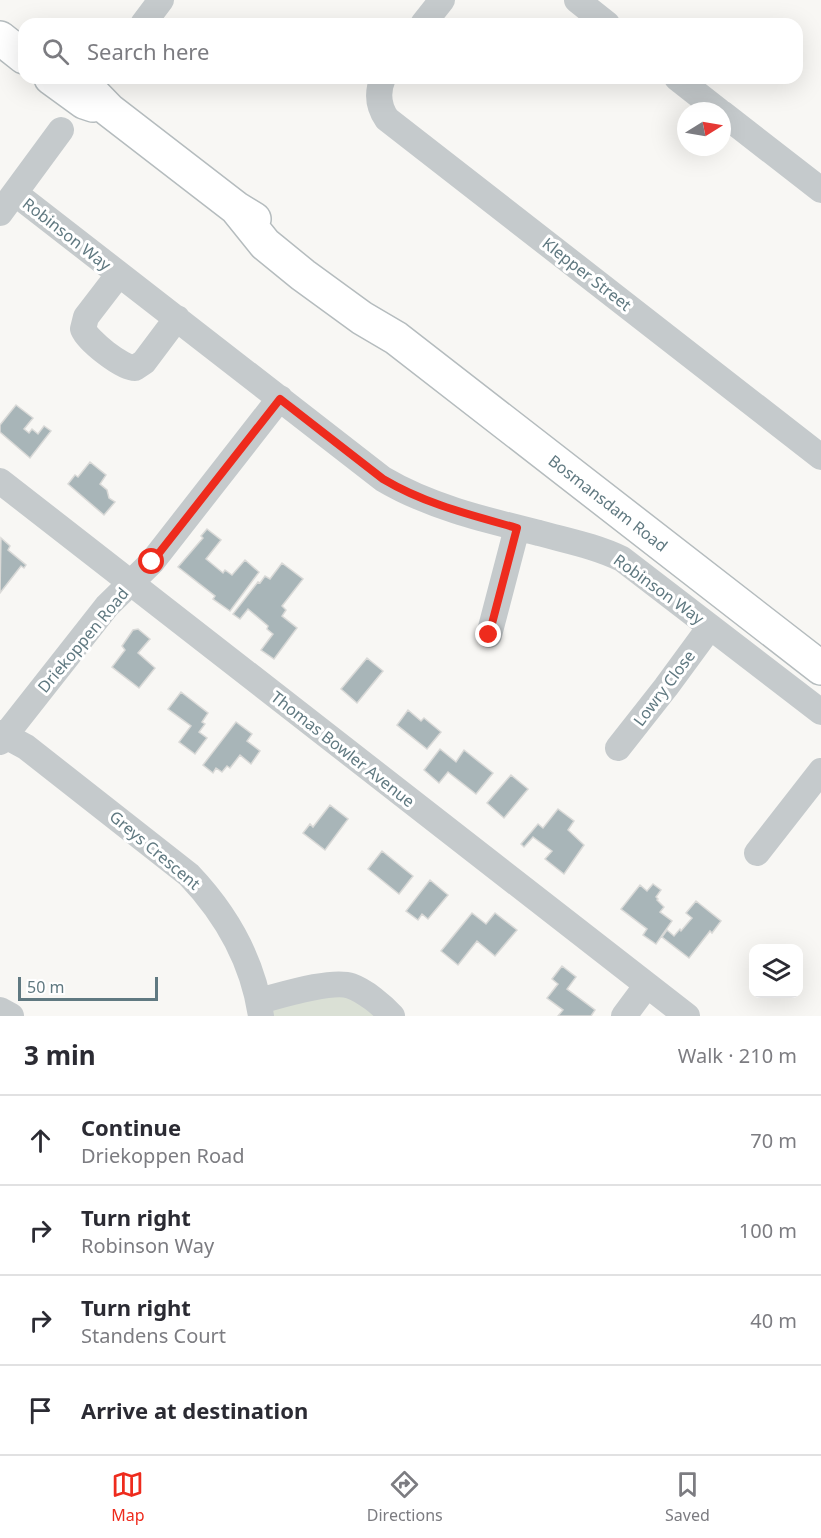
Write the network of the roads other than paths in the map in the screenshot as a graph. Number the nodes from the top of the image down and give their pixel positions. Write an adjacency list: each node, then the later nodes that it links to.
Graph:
1 (161, 0): 4 (street)
2 (442, 0): 5 (street)
3 (577, 0): 6 (street)
4 (148, 18)
5 (428, 18)
6 (600, 18)
7 (0, 20): 8 (main road)
8 (18, 34)
9 (0, 38): 10 (main road)
10 (18, 52)
11 (69, 84): 14 (main road, Bosmansdam Road)
12 (380, 84): 24 (street, Klepper Street)
13 (685, 84): 15 (street)
14 (93, 92): 30 (main road, Bosmansdam Road)
15 (708, 102)
16 (731, 120): 18 (street)
17 (61, 130): 19 (street)
18 (821, 190)
19 (16, 194): 20 (street); 21 (street, Robinson Way)
20 (0, 213)
21 (119, 274): 22 (street, Robinson Way); 22 (street, Robinson Way)
22 (177, 318): 23 (street, Robinson Way)
23 (280, 399): 26 (street, Robinson Way); 27 (street, Driekoppen Road)
24 (821, 457)
25 (0, 481): 27 (street, Thomas Bowler Avenue)
26 (517, 528): 28 (street, Robinson Way); 29 (street)
27 (130, 583): 32 (street, Driekoppen Road); 36 (street, Thomas Bowler Avenue)
28 (710, 627): 31 (street, Robinson Way); 33 (street, Lowry Close)
29 (489, 635)
30 (821, 668)
31 (821, 712)
32 (2, 737): 37 (street, Greys Crescent)
33 (618, 748)
34 (821, 771): 35 (street)
35 (757, 853)
36 (647, 985): 41 (street); 42 (street, Thomas Bowler Avenue)
37 (260, 1008): 40 (street, Greys Crescent)
38 (0, 1010): 39 (street)
39 (10, 1016)
40 (392, 1016)
41 (624, 1016)
42 (687, 1016)

